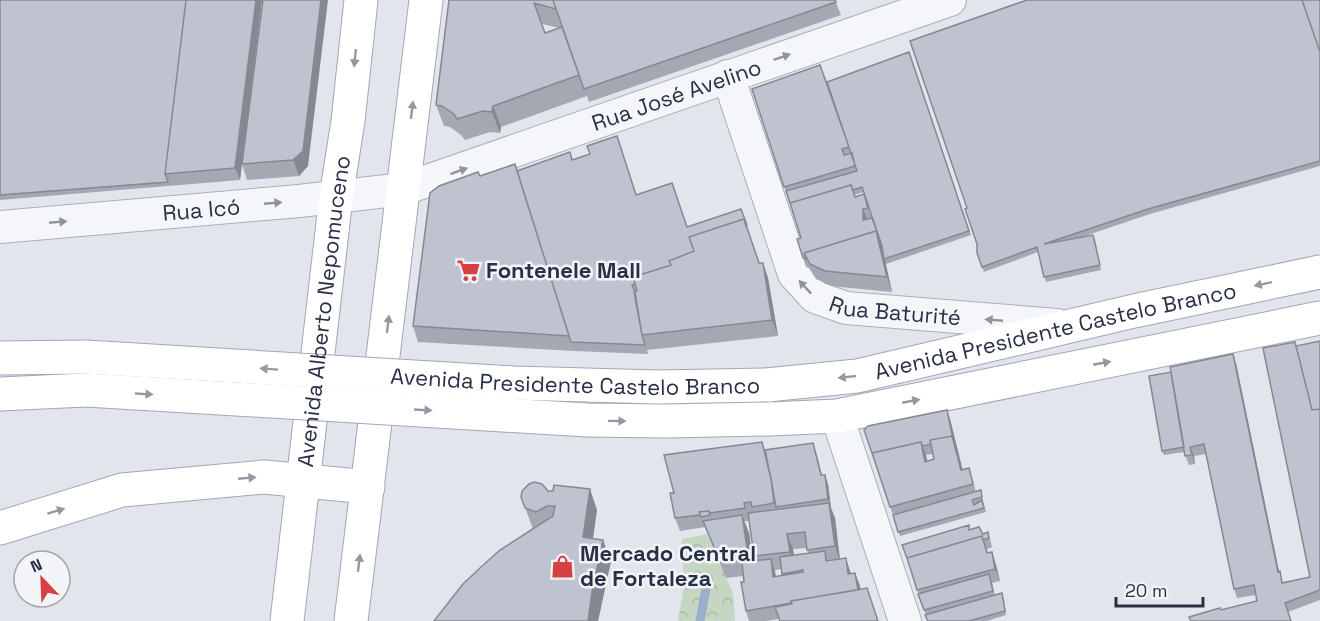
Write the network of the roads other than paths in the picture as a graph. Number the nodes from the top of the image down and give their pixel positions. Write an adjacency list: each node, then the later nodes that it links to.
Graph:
1 (361, 0): 6 (main road, Avenida Alberto Nepomuceno, one-way to 6)
2 (426, 0): 5 (main road, one-way to 2)
3 (950, 0): 4 (street, Rua José Avelino, one-way to 3)
4 (728, 76): 5 (street, Rua José Avelino, one-way to 4); 10 (street, Rua Baturité, one-way to 4)
5 (404, 189): 6 (street, Rua Icó); 15 (main road, one-way to 5)
6 (336, 197): 7 (street, Rua Icó, one-way to 6); 14 (main road, Avenida Alberto Nepomuceno)
7 (0, 227)
8 (1320, 272): 10 (main road, Avenida Presidente Castelo Branco, one-way to 10)
9 (1320, 318): 13 (main road, Avenida Presidente Castelo Branco, one-way to 9)
10 (1073, 327): 11 (main road, Avenida Presidente Castelo Branco, one-way to 11, bridge)
11 (0, 358)
12 (0, 394): 13 (main road, Avenida Presidente Castelo Branco, one-way to 13, bridge)
13 (837, 416): 19 (street)
14 (303, 481): 15 (main road); 16 (main road, one-way to 14); 17 (main road, Avenida Alberto Nepomuceno)
15 (368, 487): 18 (main road, one-way to 15)
16 (0, 528)
17 (286, 621)
18 (351, 621)
19 (905, 621)

